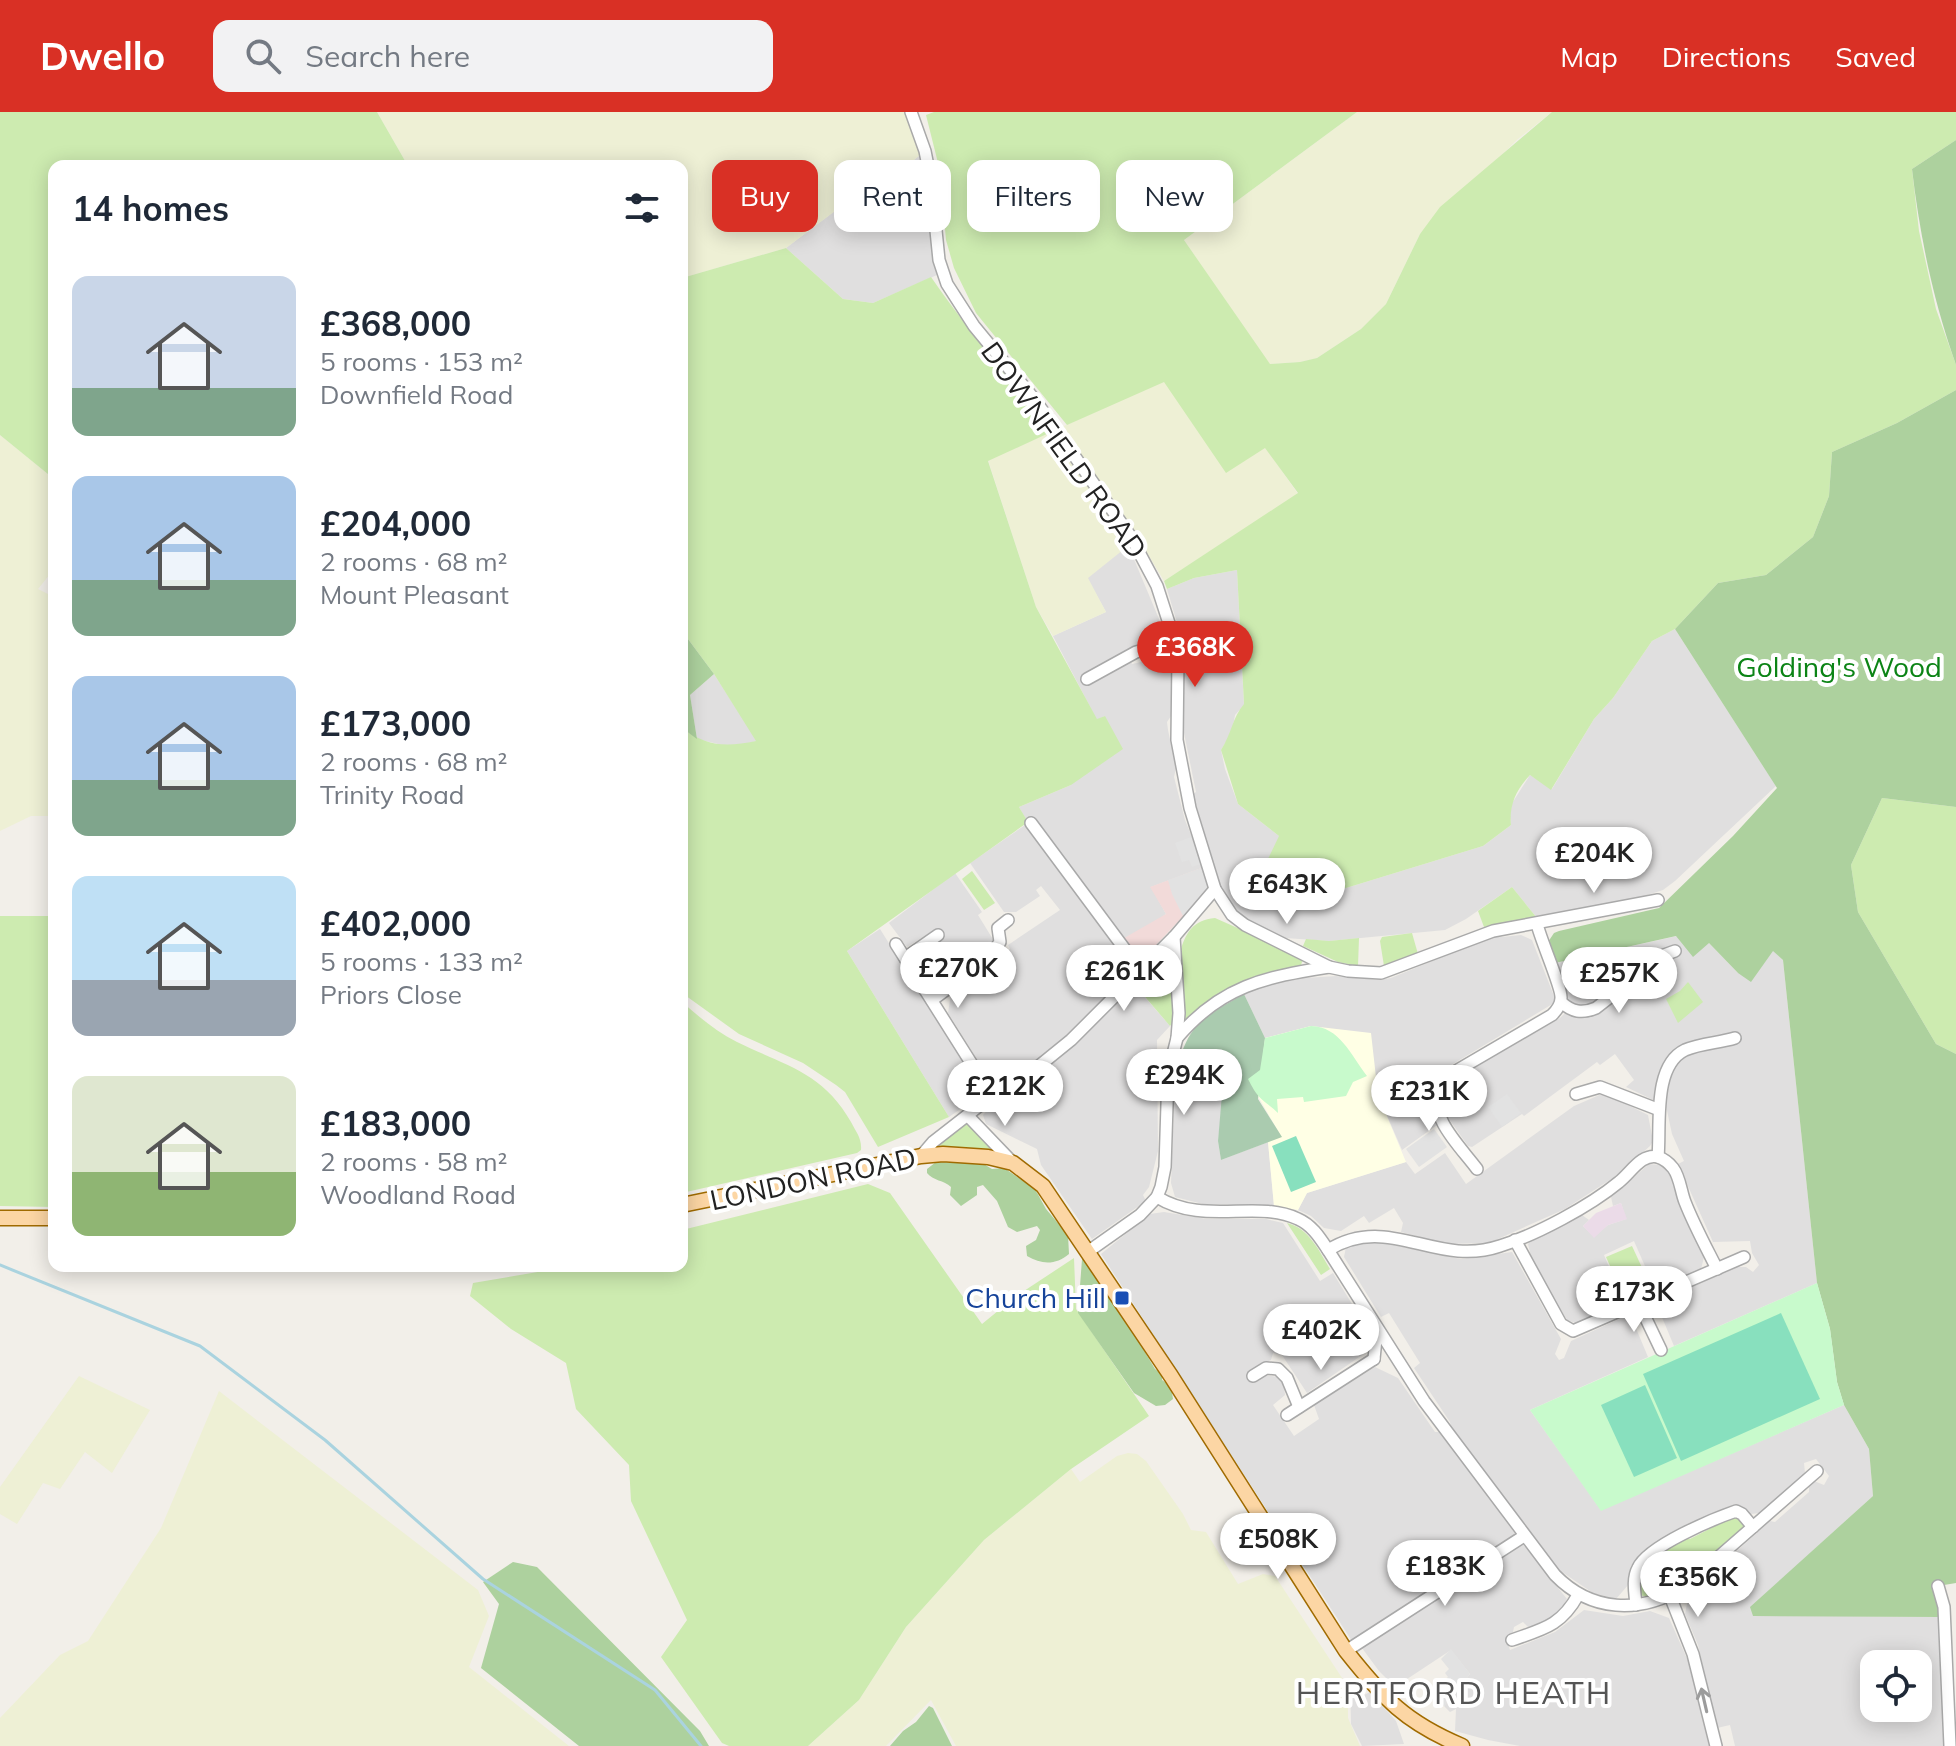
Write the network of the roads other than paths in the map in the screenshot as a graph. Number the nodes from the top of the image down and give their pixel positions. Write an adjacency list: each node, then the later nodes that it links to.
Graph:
1 (911, 112): 2 (street, DOWNFIELD ROAD)
2 (1175, 642): 3 (street); 5 (street, DOWNFIELD ROAD)
3 (1087, 679)
4 (1031, 823): 17 (street)
5 (1215, 889): 7 (street, DOWNFIELD ROAD); 8 (street)
6 (1658, 900): 10 (street)
7 (1226, 908): 8 (street); 16 (street)
8 (1196, 914): 12 (street)
9 (1008, 920): 18 (street)
10 (1537, 924): 16 (street); 19 (street)
11 (938, 935): 15 (street)
12 (1174, 937): 17 (street); 20 (street)
13 (896, 944): 15 (street)
14 (1675, 951): 19 (street)
15 (905, 958): 18 (street)
16 (1329, 967): 20 (street)
17 (1141, 971): 25 (street)
18 (932, 1000): 25 (street)
19 (1561, 1002): 23 (street)
20 (1177, 1038): 32 (street)
21 (1735, 1038): 26 (street)
22 (1422, 1072): 23 (street)
23 (1437, 1087): 31 (street)
24 (1576, 1094): 26 (street)
25 (992, 1096): 27 (street)
26 (1657, 1109): 29 (street)
27 (968, 1116): 28 (street); 30 (street)
28 (921, 1156): 30 (main road, LONDON ROAD); 33 (main road, LONDON ROAD)
29 (1658, 1157): 36 (street); 40 (street)
30 (1013, 1163): 38 (main road, LONDON ROAD)
31 (1477, 1169)
32 (1157, 1197): 37 (street); 38 (street)
33 (688, 1204)
34 (0, 1218): 35 (main road)
35 (48, 1218)
36 (1515, 1240): 37 (street); 41 (street)
37 (1328, 1250): 42 (street)
38 (1089, 1251): 57 (main road, LONDON ROAD)
39 (1744, 1257): 40 (street)
40 (1717, 1269): 41 (street)
41 (1639, 1304): 43 (street)
42 (1377, 1329): 44 (street); 45 (street)
43 (1661, 1350)
44 (1374, 1359): 45 (street); 47 (street)
45 (1402, 1370): 51 (street)
46 (1253, 1376): 47 (street)
47 (1299, 1407): 48 (street)
48 (1287, 1415)
49 (1817, 1471): 50 (street)
50 (1753, 1527): 54 (street); 55 (street)
51 (1524, 1536): 53 (street); 57 (street)
52 (1938, 1586): 60 (street)
53 (1578, 1595): 55 (street); 56 (street)
54 (1670, 1596): 55 (street); 59 (street, one-way to 54)
55 (1636, 1605)
56 (1512, 1640)
57 (1346, 1651): 58 (main road, LONDON ROAD)
58 (1462, 1746)
59 (1716, 1746)
60 (1950, 1746)

